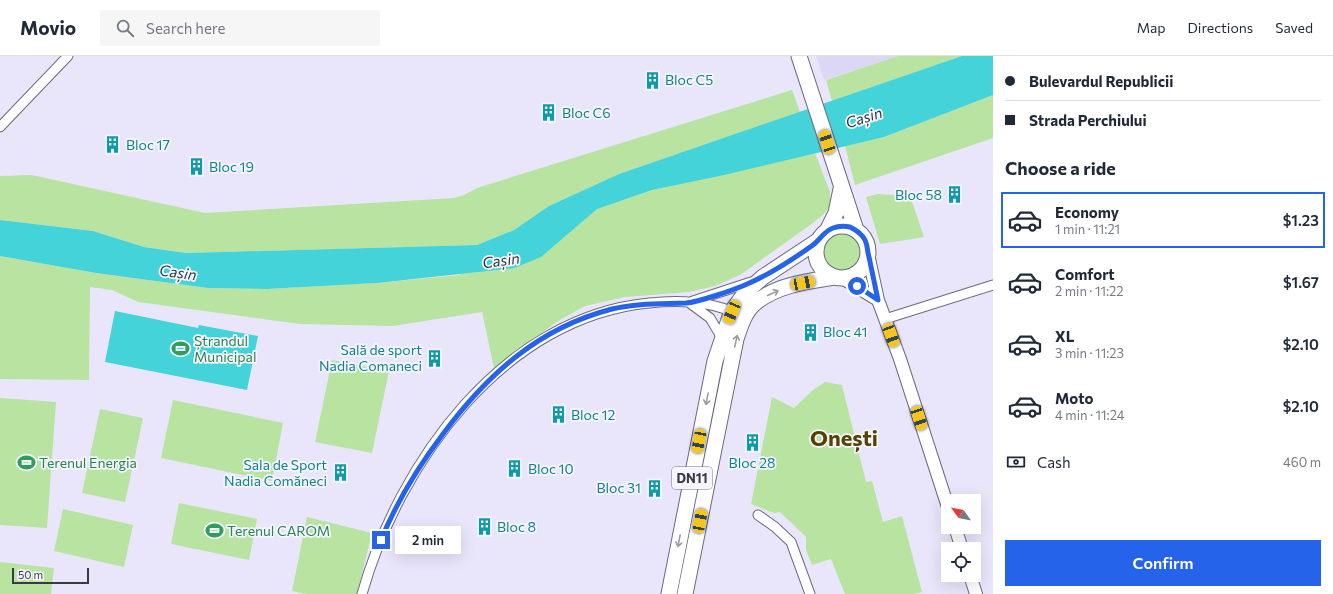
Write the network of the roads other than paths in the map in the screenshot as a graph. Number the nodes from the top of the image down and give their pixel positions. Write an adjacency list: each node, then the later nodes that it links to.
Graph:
1 (68, 56): 3 (street)
2 (799, 56): 4 (main road, DN11)
3 (0, 127)
4 (841, 186): 5 (main road, DN11); 6 (main road, DN11)
5 (856, 230): 6 (main road, DN11); 7 (main road, DN11)
6 (823, 236): 8 (main road, DN11); 9 (main road, DN11)
7 (868, 254): 9 (main road, DN11); 11 (street)
8 (763, 277): 12 (street); 13 (main road, DN11)
9 (838, 277): 11 (street); 13 (main road, DN11, one-way to 9)
10 (993, 285): 14 (street)
11 (878, 300): 14 (street)
12 (688, 303): 13 (street); 15 (street); 23 (street)
13 (738, 314): 15 (main road, DN11); 17 (main road, DN11, one-way to 13)
14 (885, 319): 18 (street)
15 (722, 338): 16 (main road, DN11)
16 (715, 361): 17 (main road); 20 (main road, DN11, one-way to 20)
17 (732, 366): 21 (main road, DN11)
18 (944, 494)
19 (758, 515): 26 (street)
20 (675, 563): 21 (street); 24 (main road, DN11)
21 (691, 566): 25 (main road, DN11)
22 (972, 582): 27 (street)
23 (362, 594)
24 (669, 594)
25 (685, 594)
26 (810, 594)
27 (976, 594)

